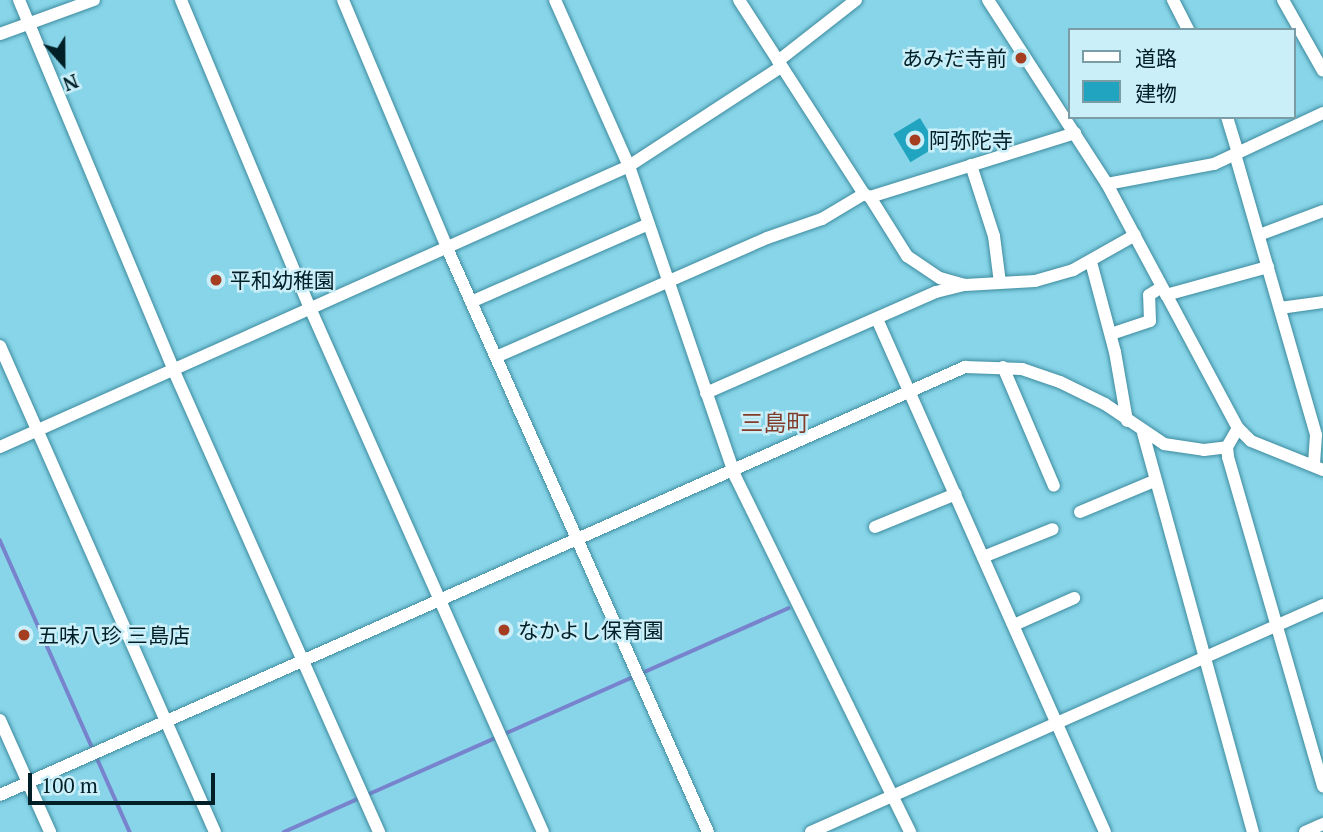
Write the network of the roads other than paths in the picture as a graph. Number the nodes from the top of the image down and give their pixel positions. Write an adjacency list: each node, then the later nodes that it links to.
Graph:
1 (19, 0): 11 (street)
2 (94, 0): 11 (street)
3 (181, 0): 38 (street)
4 (343, 0): 28 (street)
5 (555, 0): 21 (street)
6 (740, 0): 14 (street)
7 (856, 0): 14 (street)
8 (988, 0): 18 (street)
9 (1173, 0): 12 (street)
10 (1283, 0): 15 (street)
11 (27, 24): 13 (street); 44 (street)
12 (1187, 28)
13 (0, 34)
14 (779, 64): 21 (street); 23 (street)
15 (1323, 71)
16 (1323, 113): 19 (street)
17 (1228, 119): 19 (street)
18 (1075, 132): 20 (street); 22 (street)
19 (1236, 153): 22 (street); 27 (street)
20 (971, 165): 23 (street); 32 (street)
21 (629, 166): 25 (street); 28 (street)
22 (1107, 184): 26 (street)
23 (867, 196): 31 (street); 33 (street)
24 (1323, 211): 27 (street)
25 (649, 224): 31 (street); 35 (street)
26 (1135, 235): 29 (street); 34 (street)
27 (1259, 235): 30 (street)
28 (447, 248): 35 (street); 38 (street)
29 (1091, 262): 32 (street); 40 (street)
30 (1268, 267): 34 (street); 37 (street)
31 (668, 281): 42 (street); 46 (street)
32 (1000, 283): 33 (street)
33 (965, 285): 39 (street)
34 (1164, 291): 40 (street); 48 (street)
35 (471, 302): 42 (street)
36 (1323, 302): 37 (street)
37 (1280, 308): 53 (street)
38 (310, 309): 44 (street); 64 (street)
39 (877, 319): 45 (street); 46 (street)
40 (1111, 334): 47 (street)
41 (0, 346): 49 (street)
42 (496, 357): 61 (street)
43 (1003, 367): 45 (street); 47 (street); 56 (street)
44 (173, 369): 49 (street); 69 (street)
45 (909, 390): 54 (street); 57 (street)
46 (706, 393): 54 (street)
47 (1127, 421): 50 (street)
48 (1238, 428): 52 (street); 53 (street)
49 (36, 432): 51 (street); 71 (street)
50 (1143, 433): 52 (street); 55 (street)
51 (0, 447)
52 (1227, 447): 66 (street)
53 (1319, 467)
54 (732, 469): 61 (street); 76 (street)
55 (1154, 481): 58 (street); 68 (street)
56 (1055, 486)
57 (956, 494): 59 (street); 62 (street)
58 (1080, 512)
59 (876, 527)
60 (1052, 529): 62 (street)
61 (577, 537): 64 (street); 82 (street)
62 (984, 557): 67 (street)
63 (1073, 598): 67 (street)
64 (440, 599): 69 (street); 81 (street)
65 (1323, 605): 66 (street)
66 (1279, 624): 68 (street); 74 (street)
67 (1014, 625): 72 (street)
68 (1204, 657): 72 (street); 86 (street)
69 (302, 660): 71 (street); 80 (street)
70 (0, 720): 73 (street)
71 (165, 721): 73 (street); 79 (street)
72 (1057, 723): 76 (street); 85 (street)
73 (28, 782): 75 (street); 78 (street)
74 (1323, 787)
75 (0, 794)
76 (892, 796): 83 (street); 84 (street)
77 (1323, 824): 87 (street)
78 (50, 832)
79 (215, 832)
80 (379, 832)
81 (543, 832)
82 (708, 832)
83 (811, 832)
84 (910, 832)
85 (1105, 832)
86 (1253, 832)
87 (1305, 832)

